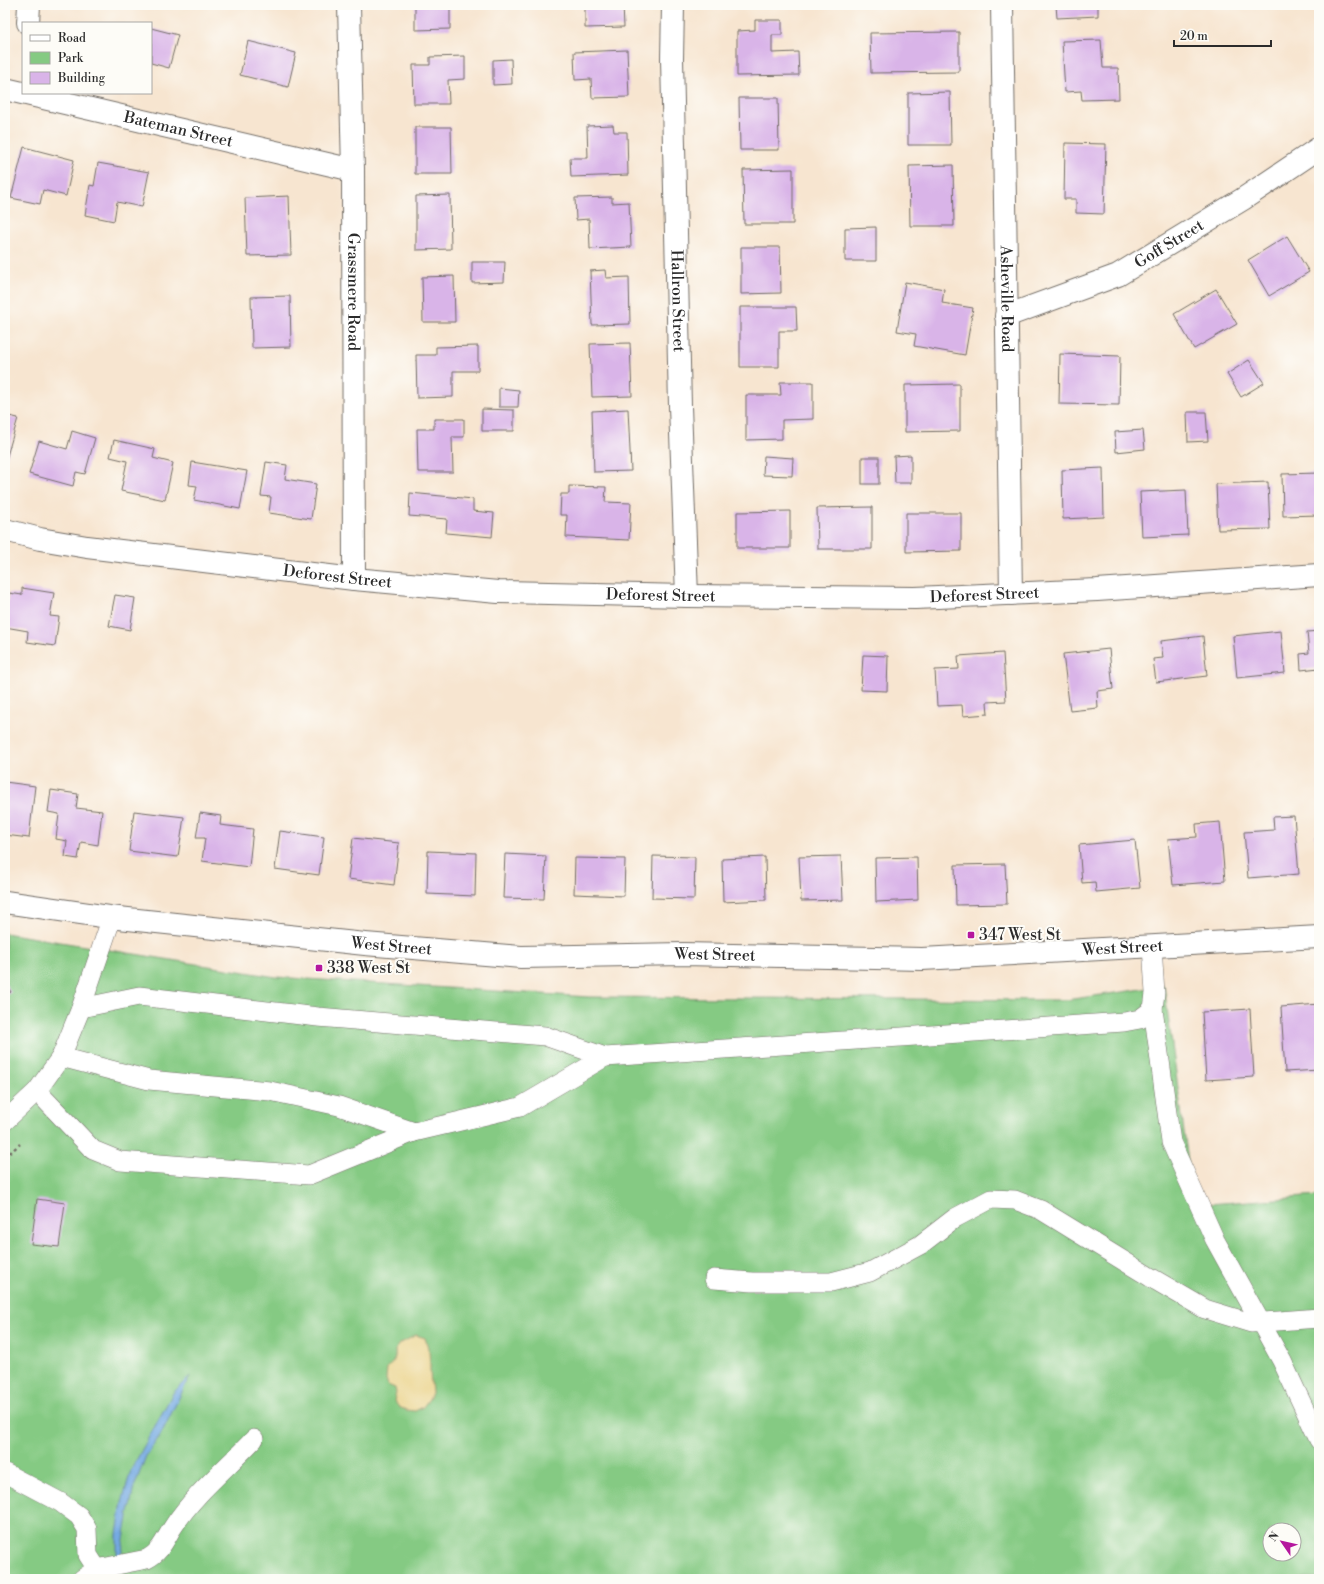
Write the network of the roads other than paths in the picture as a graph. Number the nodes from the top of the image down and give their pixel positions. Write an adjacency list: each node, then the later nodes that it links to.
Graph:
1 (29, 5): 5 (street)
2 (349, 5): 10 (street, Grassmere Road)
3 (673, 5): 16 (street, Hallron Street)
4 (1002, 5): 11 (street, Asheville Road)
5 (28, 22)
6 (5, 89): 7 (street, Bateman Street)
7 (22, 93)
8 (27, 94): 10 (street, Bateman Street)
9 (1319, 148): 11 (street, Goff Street)
10 (353, 170): 14 (street, Grassmere Road)
11 (1006, 316): 15 (street, Asheville Road)
12 (5, 530): 14 (street, Deforest Street)
13 (1319, 574): 15 (street, Deforest Street)
14 (354, 579): 16 (street, Deforest Street)
15 (1011, 594): 16 (street, Deforest Street)
16 (687, 596)
17 (5, 902): 18 (street, West Street)
18 (112, 917): 20 (street, West Street); 21 (lane)
19 (1319, 937): 20 (street, West Street)
20 (1152, 946): 22 (lane)
21 (81, 1008): 23 (lane); 24 (lane)
22 (1153, 1009): 24 (lane); 30 (lane)
23 (60, 1057): 25 (lane); 27 (lane)
24 (605, 1057): 27 (lane)
25 (37, 1091): 26 (lane); 27 (lane)
26 (5, 1121)
27 (414, 1132)
28 (714, 1279): 30 (lane)
29 (1319, 1318): 30 (lane)
30 (1260, 1322): 32 (lane)
31 (254, 1439): 34 (lane)
32 (1319, 1440)
33 (5, 1473): 34 (lane)
34 (89, 1574)

